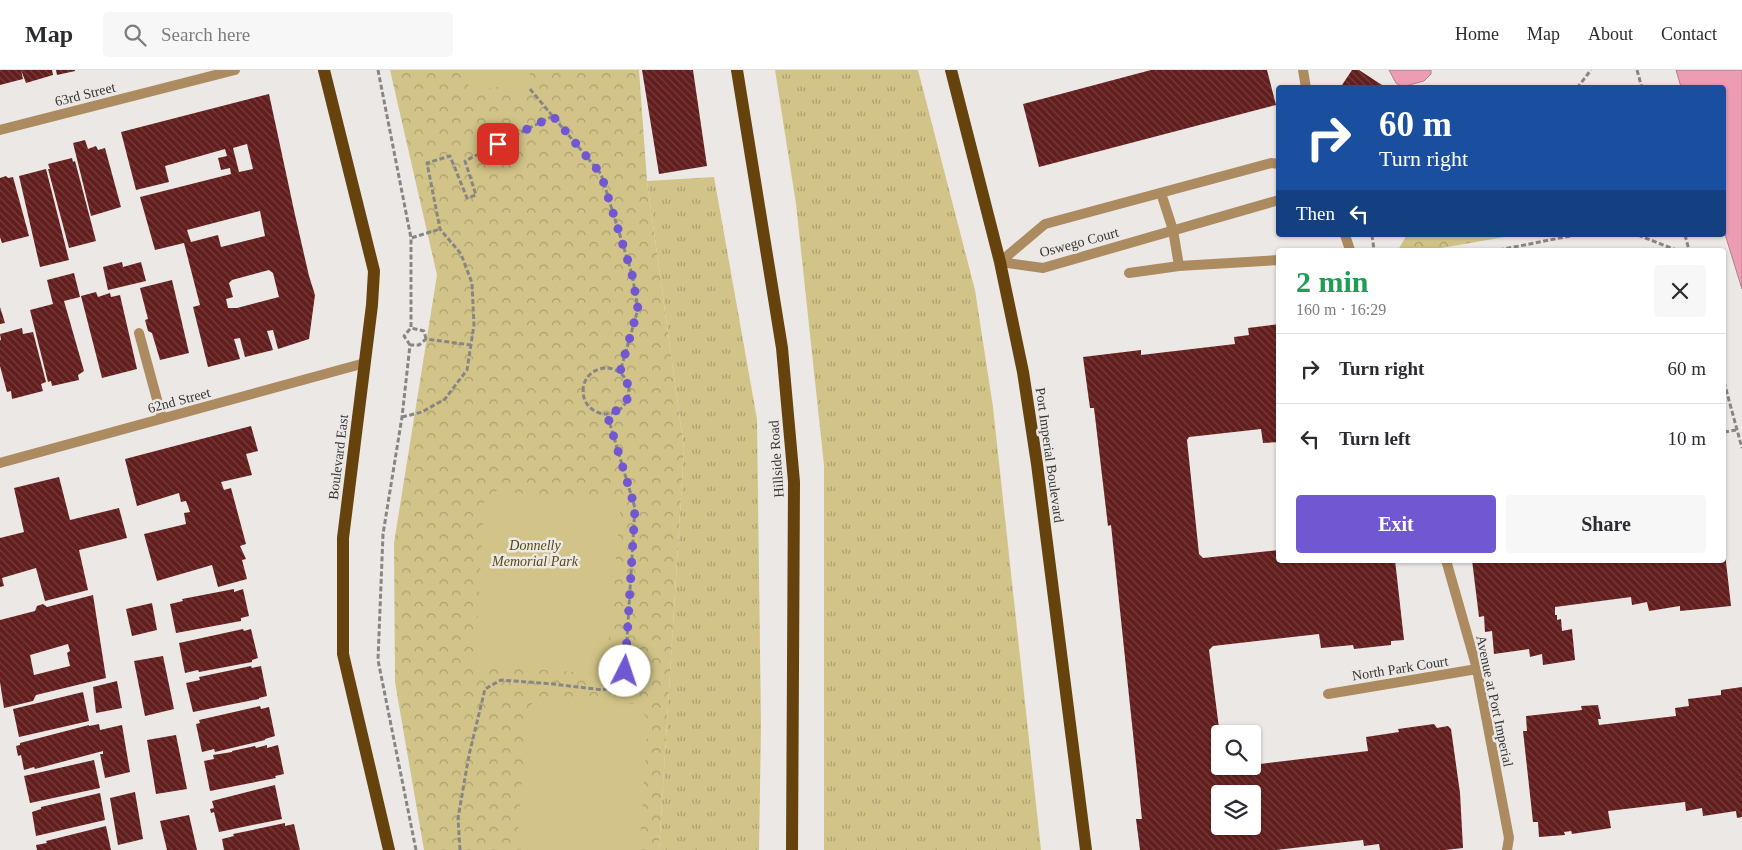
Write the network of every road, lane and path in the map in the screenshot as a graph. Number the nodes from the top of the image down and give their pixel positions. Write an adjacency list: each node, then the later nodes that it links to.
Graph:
1 (235, 70): 14 (street, 63rd Street)
2 (324, 70): 34 (main road, Boulevard East)
3 (378, 70): 22 (path)
4 (737, 70): 50 (main road, Hillside Road)
5 (951, 70): 26 (main road, Port Imperial Boulevard)
6 (1303, 70): 9 (street)
7 (1591, 70): 10 (path)
8 (1637, 70): 11 (path)
9 (1306, 85)
10 (1579, 85)
11 (1641, 85)
12 (530, 89): 13 (path)
13 (553, 116): 18 (path); 35 (path)
14 (0, 130)
15 (1276, 164): 16 (street, Oswego Court)
16 (1160, 193): 19 (street); 26 (street, Oswego Court)
17 (1276, 201): 19 (street, Oswego Court)
18 (440, 229): 22 (path); 33 (path)
19 (1173, 230): 26 (street, Oswego Court); 27 (street)
20 (1557, 237): 23 (path)
21 (1643, 237): 24 (path)
22 (411, 238): 29 (path)
23 (1508, 248)
24 (1671, 248)
25 (1276, 260): 27 (street)
26 (1000, 262): 51 (main road, Port Imperial Boulevard)
27 (1179, 266): 28 (street)
28 (1129, 273)
29 (411, 328): 31 (path); 32 (path)
30 (139, 333): 39 (street)
31 (426, 339): 32 (path); 33 (path)
32 (410, 345): 38 (path)
33 (471, 345): 38 (path)
34 (365, 363): 39 (street, 62nd Street); 47 (main road, Boulevard East)
35 (620, 372): 37 (path); 37 (path)
36 (1726, 390): 40 (path)
37 (607, 414): 49 (path)
38 (402, 417): 48 (path)
39 (162, 418): 43 (street, 62nd Street)
40 (1736, 430): 41 (path); 42 (path)
41 (1726, 432)
42 (1742, 448)
43 (0, 463)
44 (1447, 563): 45 (street, Avenue at Port Imperial)
45 (1476, 669): 46 (street, North Park Court); 52 (street, Avenue at Port Imperial)
46 (1328, 694)
47 (389, 850)
48 (416, 850)
49 (460, 850)
50 (792, 850)
51 (1086, 850)
52 (1507, 850)

